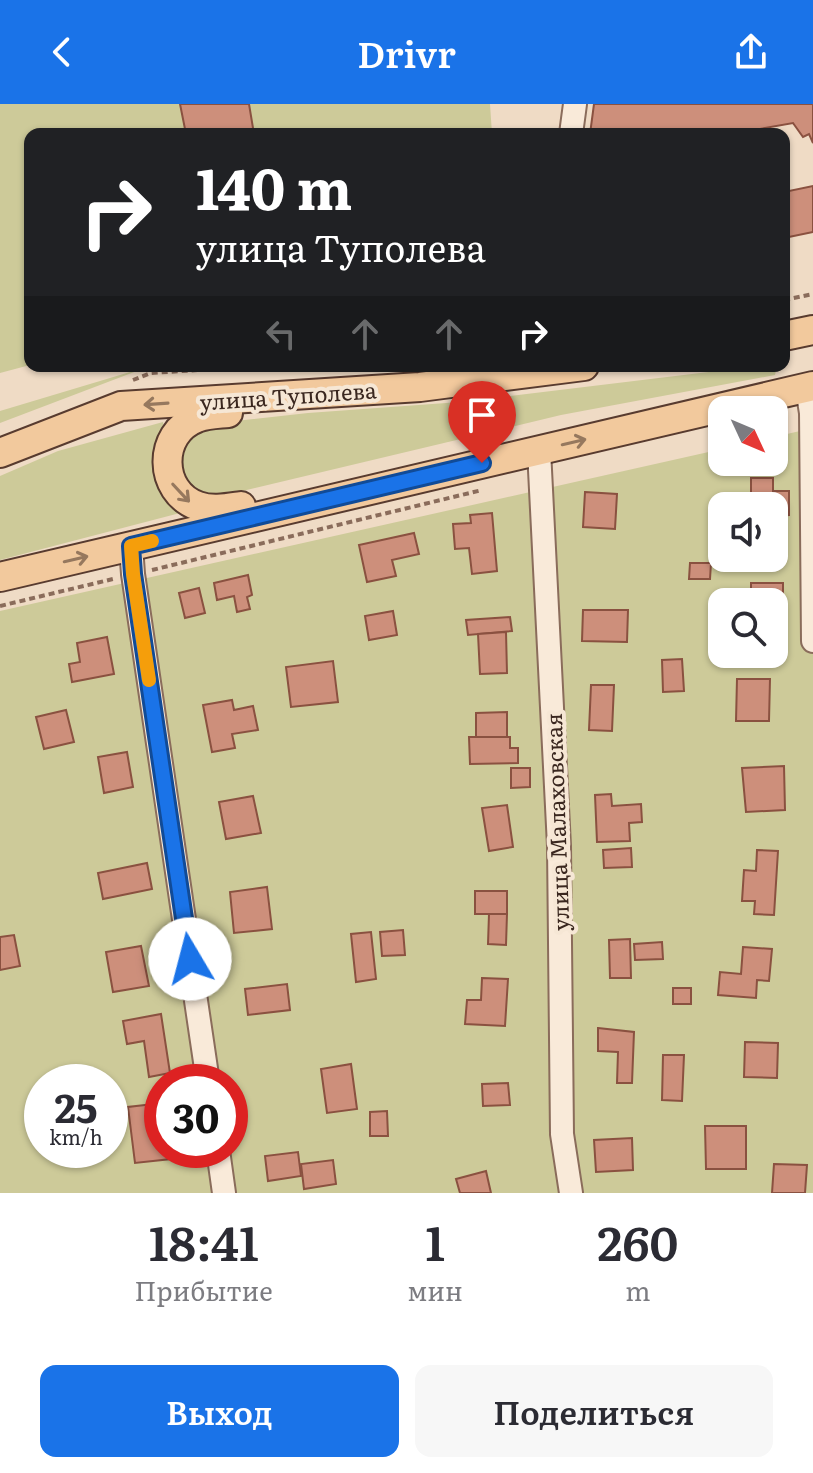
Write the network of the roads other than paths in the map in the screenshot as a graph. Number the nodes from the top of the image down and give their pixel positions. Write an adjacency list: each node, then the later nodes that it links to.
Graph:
1 (575, 104): 2 (street)
2 (572, 128)
3 (813, 330): 4 (main road)
4 (790, 335)
5 (535, 372): 6 (main road, улица Туполева)
6 (420, 387): 9 (main road, улица Туполева, one-way to 9); 10 (main road, one-way to 10)
7 (810, 387): 8 (main road, one-way to 7); 13 (street)
8 (539, 450): 10 (main road); 17 (street, улица Малаховская)
9 (0, 453)
10 (369, 489): 11 (main road)
11 (131, 546): 12 (main road, one-way to 11); 14 (street)
12 (0, 577)
13 (813, 641)
14 (205, 1064)
15 (221, 1168): 16 (street)
16 (224, 1193)
17 (571, 1193)

